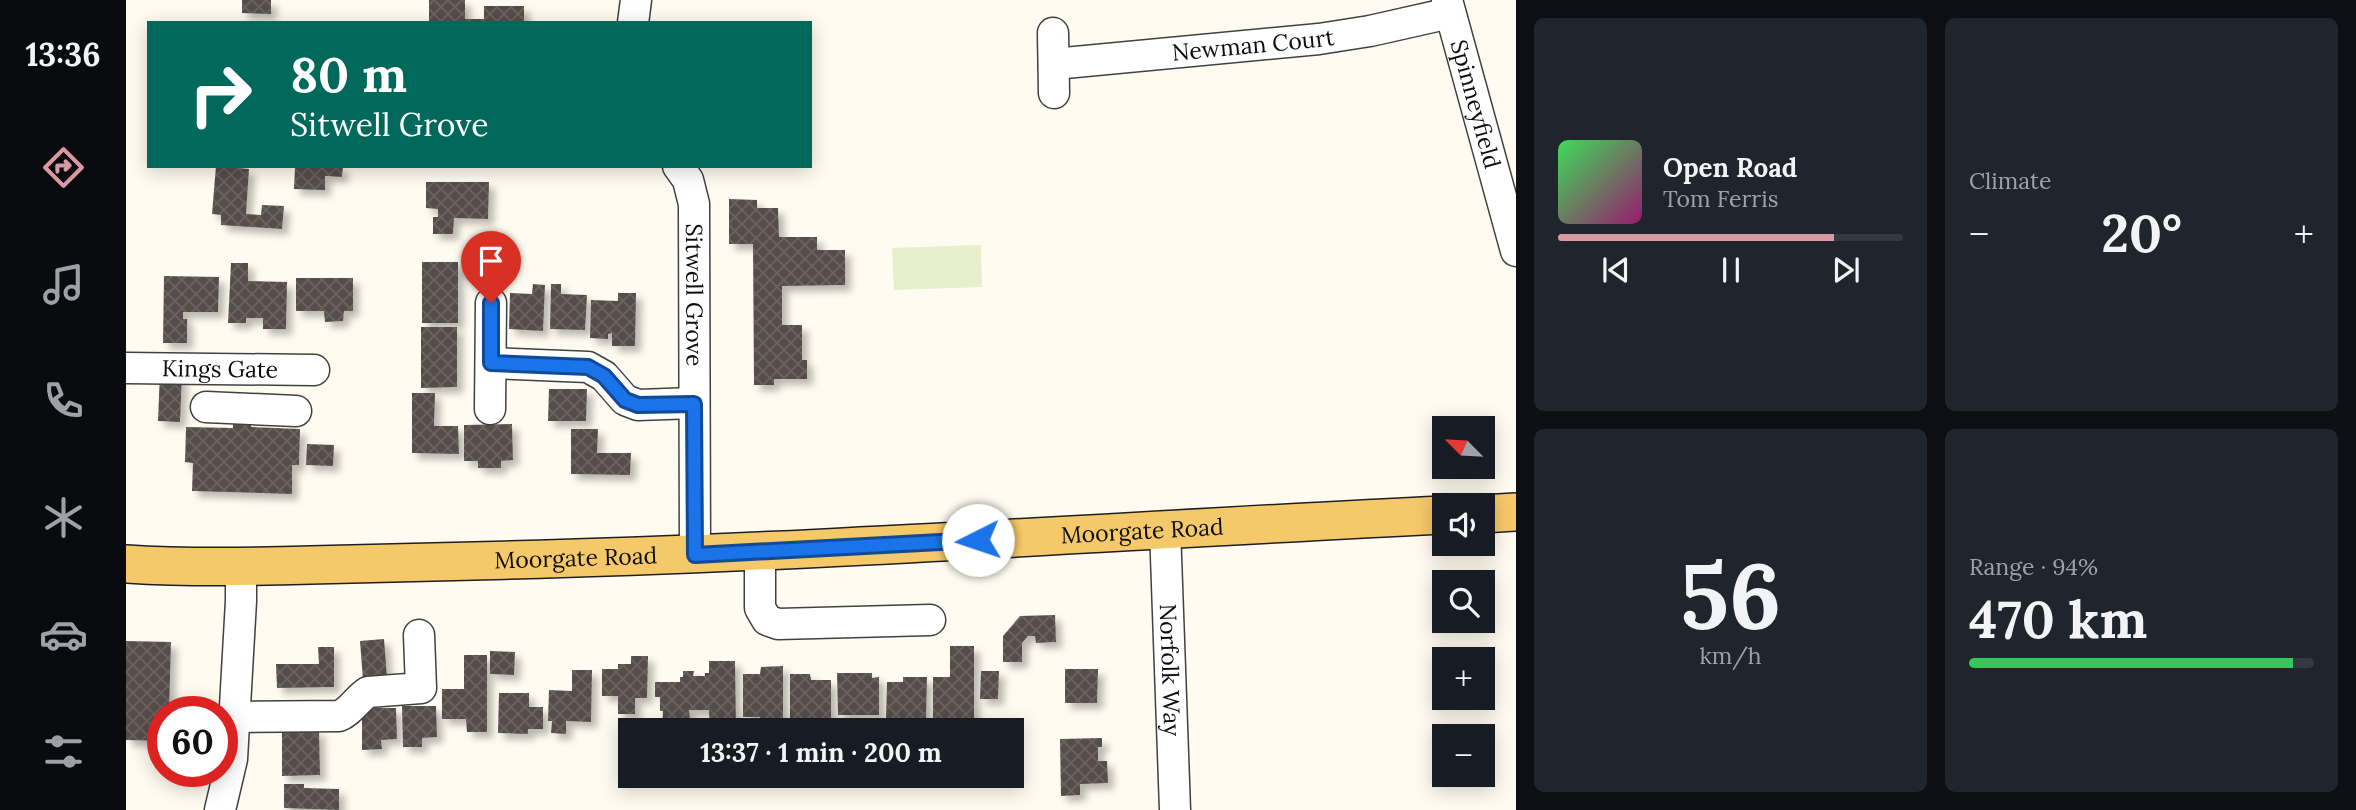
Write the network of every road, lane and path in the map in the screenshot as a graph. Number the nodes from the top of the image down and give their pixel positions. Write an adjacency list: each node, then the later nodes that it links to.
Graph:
1 (636, 0): 3 (street)
2 (1449, 6): 4 (street, Newman Court); 6 (street, Spinneyfield)
3 (633, 21)
4 (1053, 33)
5 (679, 168): 12 (street, Sitwell Grove)
6 (1516, 251)
7 (491, 303): 8 (street)
8 (491, 363): 12 (street); 14 (street)
9 (126, 368): 10 (street, Kings Gate)
10 (249, 369): 11 (street, Kings Gate); 15 (street)
11 (314, 370)
12 (694, 404): 22 (street, Sitwell Grove)
13 (206, 407): 15 (street)
14 (490, 409)
15 (248, 410): 16 (street)
16 (296, 411)
17 (1516, 512): 18 (main road)
18 (1495, 513)
19 (1432, 516): 20 (main road, Moorgate Road)
20 (1165, 528): 21 (main road, Moorgate Road); 31 (street, Norfolk Way)
21 (760, 552): 22 (main road, Moorgate Road); 25 (street)
22 (695, 555): 24 (main road, Moorgate Road)
23 (126, 564): 24 (main road, Moorgate Road)
24 (241, 567): 27 (street)
25 (930, 620)
26 (419, 635): 28 (street)
27 (234, 696)
28 (238, 717)
29 (225, 787): 30 (street)
30 (220, 810)
31 (1175, 810)

